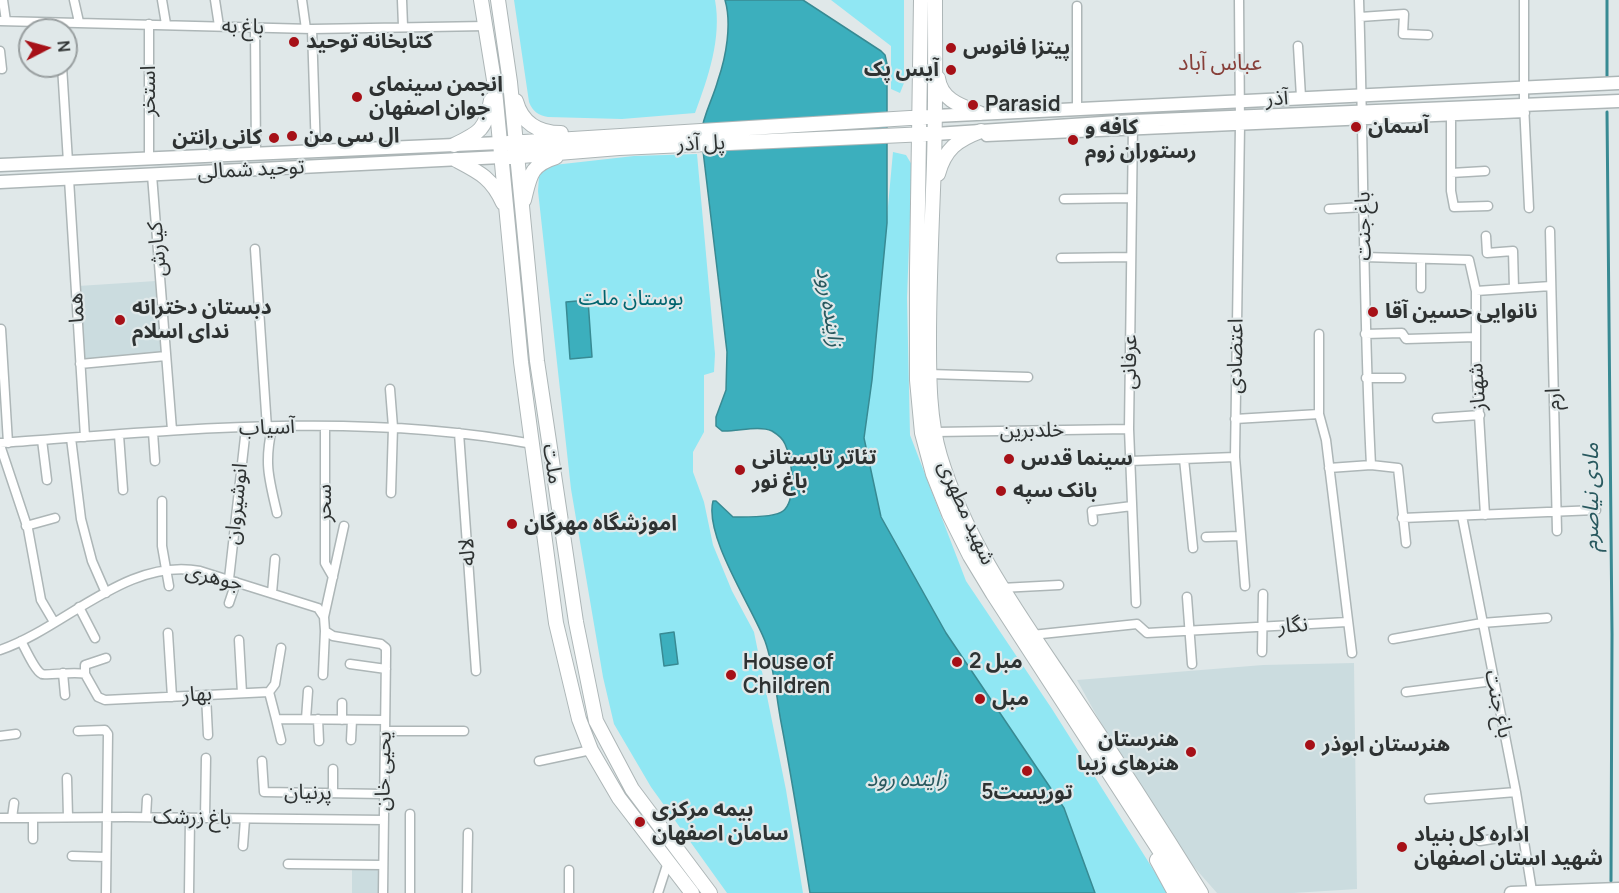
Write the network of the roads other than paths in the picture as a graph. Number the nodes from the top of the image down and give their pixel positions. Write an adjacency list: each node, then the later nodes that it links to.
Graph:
1 (3, 0): 16 (street)
2 (74, 0): 18 (street)
3 (162, 0): 20 (street)
4 (215, 0): 21 (street)
5 (302, 0): 25 (street)
6 (402, 0): 22 (street)
7 (481, 0): 23 (main road, ملت)
8 (498, 0): 33 (main road, ملت)
9 (921, 0): 37 (main road, شهید مطهری)
10 (935, 0): 29 (main road, شهید مطهری)
11 (1239, 0): 40 (street, اعتضادی)
12 (1359, 0): 15 (street, باغ جنت)
13 (1524, 0): 36 (street)
14 (1077, 6): 43 (street)
15 (1360, 17): 26 (street); 38 (street, باغ جنت)
16 (3, 21): 17 (street, باغ به)
17 (18, 22)
18 (79, 22): 19 (street, باغ به)
19 (149, 24): 20 (street, باغ به); 65 (street, استخر)
20 (166, 24): 21 (street, باغ به)
21 (219, 26): 24 (street, باغ به)
22 (403, 26): 23 (street, باغ به); 25 (street, باغ به)
23 (486, 26): 32 (main road, ملت)
24 (255, 27): 25 (street, باغ به); 63 (street)
25 (309, 29): 60 (street)
26 (1428, 35)
27 (1298, 45): 39 (street)
28 (0, 51): 30 (street)
29 (935, 56): 46 (main road); 48 (main road, شهید مطهری)
30 (2, 69)
31 (63, 78): 67 (street)
32 (494, 80): 59 (main road, ملت); 61 (main road)
33 (510, 82): 57 (main road); 58 (main road, ملت)
34 (1619, 83): 35 (main road, آذر)
35 (1593, 84): 36 (main road, آذر); 42 (main road)
36 (1524, 87): 38 (main road, آذر); 44 (street)
37 (920, 89): 49 (main road, شهید مطهری); 50 (main road)
38 (1362, 94): 39 (main road, آذر); 47 (street, باغ جنت)
39 (1301, 98): 40 (main road, آذر)
40 (1240, 101): 43 (main road, آذر); 51 (street, اعتضادی)
41 (1619, 102): 42 (main road, آذر)
42 (1593, 103): 44 (main road, آذر)
43 (1077, 108): 46 (main road, آذر)
44 (1525, 109): 45 (main road, آذر); 80 (street)
45 (1451, 111): 47 (main road, آذر); 70 (street)
46 (980, 112): 48 (main road, آذر)
47 (1363, 115): 51 (main road, آذر); 79 (street, باغ جنت)
48 (935, 116): 49 (main road, پل آذر); 54 (main road, شهید مطهری)
49 (920, 117): 50 (main road, پل آذر); 55 (main road, شهید مطهری)
50 (901, 118): 57 (main road, پل آذر)
51 (1240, 121): 52 (main road, آذر); 108 (street, اعتضادی)
52 (1133, 125): 53 (main road, آذر); 76 (street, عرفانی)
53 (981, 131): 54 (main road, آذر); 75 (main road)
54 (935, 134): 55 (main road, پل آذر); 75 (main road, شهید مطهری)
55 (920, 135): 56 (main road, پل آذر); 64 (main road, شهید مطهری)
56 (901, 136): 57 (main road, پل آذر); 64 (main road)
57 (618, 143): 58 (main road, پل آذر); 62 (main road, پل آذر)
58 (515, 149): 59 (main road); 62 (main road, پل آذر); 82 (main road, ملت)
59 (501, 150): 61 (main road, توحید شمالی); 82 (main road, ملت)
60 (316, 152): 61 (main road, توحید شمالی); 63 (main road, توحید شمالی)
61 (455, 152): 71 (main road, توحید شمالی); 82 (main road)
62 (574, 152): 82 (main road)
63 (256, 155): 65 (main road, توحید شمالی)
64 (920, 158): 240 (main road, شهید مطهری)
65 (149, 159): 66 (main road, توحید شمالی)
66 (121, 160): 67 (main road, توحید شمالی); 72 (main road)
67 (68, 162): 68 (main road, توحید شمالی)
68 (0, 165)
69 (1485, 171): 70 (street)
70 (1451, 172): 78 (street)
71 (152, 175): 72 (main road, توحید شمالی); 98 (street, کیارش)
72 (121, 177): 73 (main road, توحید شمالی)
73 (69, 179): 74 (main road, توحید شمالی); 99 (street, هما)
74 (0, 182)
75 (933, 188): 100 (main road, شهید مطهری)
76 (1132, 198): 77 (street); 86 (street, عرفانی)
77 (1064, 199)
78 (1488, 206)
79 (1364, 207): 81 (street); 87 (street, باغ جنت)
80 (1528, 208)
81 (1329, 209)
82 (514, 213): 123 (main road, ملت); 260 (main road, ملت)
83 (1550, 231): 90 (street, ارم)
84 (1486, 236): 92 (street)
85 (255, 249): 111 (street)
86 (1131, 257): 88 (street); 113 (street, عرفانی)
87 (1364, 257): 89 (street); 96 (street, باغ جنت)
88 (1061, 258)
89 (1421, 260): 91 (street); 93 (street, شهناز)
90 (1551, 286): 92 (street); 136 (street, ارم)
91 (1421, 288)
92 (1514, 288): 93 (street)
93 (1476, 291): 97 (street, شهناز)
94 (1, 329): 122 (street)
95 (1320, 334): 105 (street)
96 (1365, 334): 97 (street); 102 (street, باغ جنت)
97 (1476, 337): 106 (street, شهناز)
98 (166, 356): 99 (street); 114 (street, کیارش)
99 (80, 364): 119 (street, هما)
100 (929, 374): 101 (street); 116 (main road, شهید مطهری)
101 (1028, 377)
102 (1366, 378): 103 (street); 128 (street, باغ جنت)
103 (1401, 378)
104 (390, 389): 112 (street)
105 (1319, 414): 108 (street); 129 (street)
106 (1480, 416): 107 (street); 138 (street, شهناز)
107 (1437, 418)
108 (1235, 419): 124 (street, اعتضادی)
109 (325, 426): 111 (street, آسیاب); 112 (street, آسیاب); 152 (street, سحر)
110 (246, 428): 111 (street, آسیاب); 114 (street, آسیاب); 153 (street, انوشیروان)
111 (270, 428): 137 (street)
112 (393, 428): 117 (street, آسیاب); 132 (street)
113 (1128, 429): 116 (street, خلدبرین); 127 (street, عرفانی)
114 (172, 430): 115 (street, آسیاب)
115 (153, 432): 118 (street, آسیاب); 126 (street)
116 (935, 432): 157 (main road, شهید مطهری)
117 (459, 434): 123 (street, آسیاب); 187 (street, لاله)
118 (119, 435): 119 (street, آسیاب); 131 (street)
119 (85, 437): 120 (street, آسیاب)
120 (71, 438): 121 (street, آسیاب); 158 (street)
121 (42, 440): 122 (street, آسیاب); 130 (street)
122 (3, 444): 143 (street)
123 (533, 444): 215 (main road, ملت)
124 (1235, 457): 125 (street); 146 (street, اعتضادی)
125 (1184, 459): 127 (street); 149 (street)
126 (155, 461)
127 (1130, 461): 134 (street, عرفانی)
128 (1371, 465): 129 (street); 141 (street)
129 (1329, 468): 168 (street)
130 (47, 480)
131 (123, 490)
132 (391, 492)
133 (162, 501): 151 (street)
134 (1132, 506): 142 (street); 163 (street, عرفانی)
135 (1596, 510): 136 (street)
136 (1556, 512): 138 (street); 145 (street, ارم)
137 (277, 513)
138 (1485, 515): 139 (street)
139 (1462, 516): 141 (street); 169 (street, باغ جنت)
140 (55, 518): 143 (street)
141 (1402, 518): 148 (street)
142 (1093, 520)
143 (26, 526): 167 (street)
144 (344, 526): 152 (street, سحر)
145 (1557, 531)
146 (1241, 536): 147 (street); 156 (street, اعتضادی)
147 (1206, 537)
148 (1406, 543)
149 (1193, 548)
150 (275, 559): 159 (street)
151 (165, 570): 153 (street, جوهری); 155 (street); 158 (street, جوهری)
152 (333, 577): 165 (street, سحر)
153 (232, 581): 159 (street, جوهری); 162 (street, انوشیروان)
154 (1059, 585): 157 (street)
155 (169, 586)
156 (1245, 586)
157 (1001, 588): 174 (main road, شهید مطهری)
158 (106, 593): 164 (street, جوهری)
159 (272, 593): 165 (street, جوهری)
160 (1263, 594): 170 (street)
161 (1187, 597): 172 (street)
162 (229, 603)
163 (1136, 603)
164 (79, 607): 167 (street, جوهری); 175 (street)
165 (324, 617): 171 (street)
166 (1547, 618): 169 (street)
167 (54, 622): 178 (street, جوهری)
168 (1347, 622): 170 (street, نگار); 182 (street)
169 (1482, 624): 176 (street); 191 (street, باغ جنت)
170 (1263, 628): 172 (street, نگار); 181 (street)
171 (325, 631): 186 (street, یحیی خان); 190 (street)
172 (1190, 631): 174 (street, نگار); 184 (street)
173 (168, 633): 198 (street)
174 (1032, 635): 263 (main road, شهید مطهری)
175 (94, 638)
176 (1393, 639)
177 (238, 640): 195 (street)
178 (21, 641): 180 (street, جوهری); 188 (street)
179 (281, 648): 193 (street)
180 (0, 650)
181 (1262, 652)
182 (1352, 653)
183 (106, 658): 189 (street)
184 (1192, 663)
185 (350, 664): 186 (street)
186 (386, 669): 205 (street, یحیی خان)
187 (476, 671)
188 (63, 673): 189 (street); 196 (street)
189 (85, 674): 198 (street, بهار)
190 (323, 675)
191 (1493, 681): 194 (street); 221 (street, باغ جنت)
192 (308, 691): 201 (street)
193 (269, 692): 195 (street, بهار); 200 (street)
194 (1407, 692)
195 (242, 693): 197 (street, بهار)
196 (65, 695)
197 (206, 695): 198 (street, بهار); 210 (street)
198 (172, 697)
199 (342, 703): 203 (street)
200 (276, 719): 201 (street); 212 (street)
201 (306, 719): 202 (street)
202 (318, 719): 203 (street); 214 (street)
203 (342, 720): 204 (street)
204 (352, 720): 205 (street); 213 (street)
205 (385, 720): 207 (street, یحیی خان)
206 (78, 731): 229 (street)
207 (385, 731): 208 (street); 223 (street, یحیی خان)
208 (464, 732)
209 (16, 734): 211 (street)
210 (208, 735)
211 (0, 736)
212 (281, 740)
213 (351, 740)
214 (319, 741)
215 (591, 750): 218 (street); 246 (main road, ملت)
216 (206, 758): 235 (street)
217 (262, 761): 222 (street, پرنیان)
218 (539, 761)
219 (333, 769): 222 (street)
220 (67, 778): 228 (street)
221 (1516, 792): 225 (street); 239 (street, باغ جنت)
222 (333, 793): 223 (street, پرنیان)
223 (383, 794): 237 (street, یحیی خان)
224 (147, 799): 230 (street)
225 (1429, 799)
226 (14, 803): 232 (street)
227 (410, 814): 255 (street)
228 (68, 817): 229 (street, باغ زرشک); 233 (street, باغ زرشک)
229 (107, 817): 230 (street, باغ زرشک); 245 (street)
230 (146, 817): 234 (street, باغ زرشک)
231 (0, 818): 232 (street, باغ زرشک)
232 (12, 818): 233 (street, باغ زرشک)
233 (33, 818): 241 (street)
234 (190, 818): 235 (street, باغ زرشک); 253 (street)
235 (205, 818): 236 (street, باغ زرشک)
236 (245, 819): 237 (street, باغ زرشک); 243 (street)
237 (384, 820): 248 (street, یحیی خان)
238 (468, 833): 256 (street)
239 (1523, 834): 242 (street); 251 (street, باغ جنت)
240 (1152, 838): 261 (main road); 262 (main road, شهید مطهری)
241 (33, 839)
242 (1480, 840)
243 (243, 846)
244 (72, 856): 245 (street)
245 (106, 857): 252 (street)
246 (668, 862): 258 (street); 259 (main road, ملت)
247 (288, 864): 248 (street)
248 (383, 865): 254 (street, یحیی خان)
249 (569, 870): 257 (street)
250 (1619, 889): 251 (main road)
251 (1533, 891): 264 (main road)
252 (106, 893)
253 (189, 893)
254 (383, 893)
255 (410, 893)
256 (467, 893)
257 (569, 893)
258 (658, 893)
259 (692, 893)
260 (710, 893)
261 (1175, 893)
262 (1187, 893)
263 (1201, 893)
264 (1511, 893)

